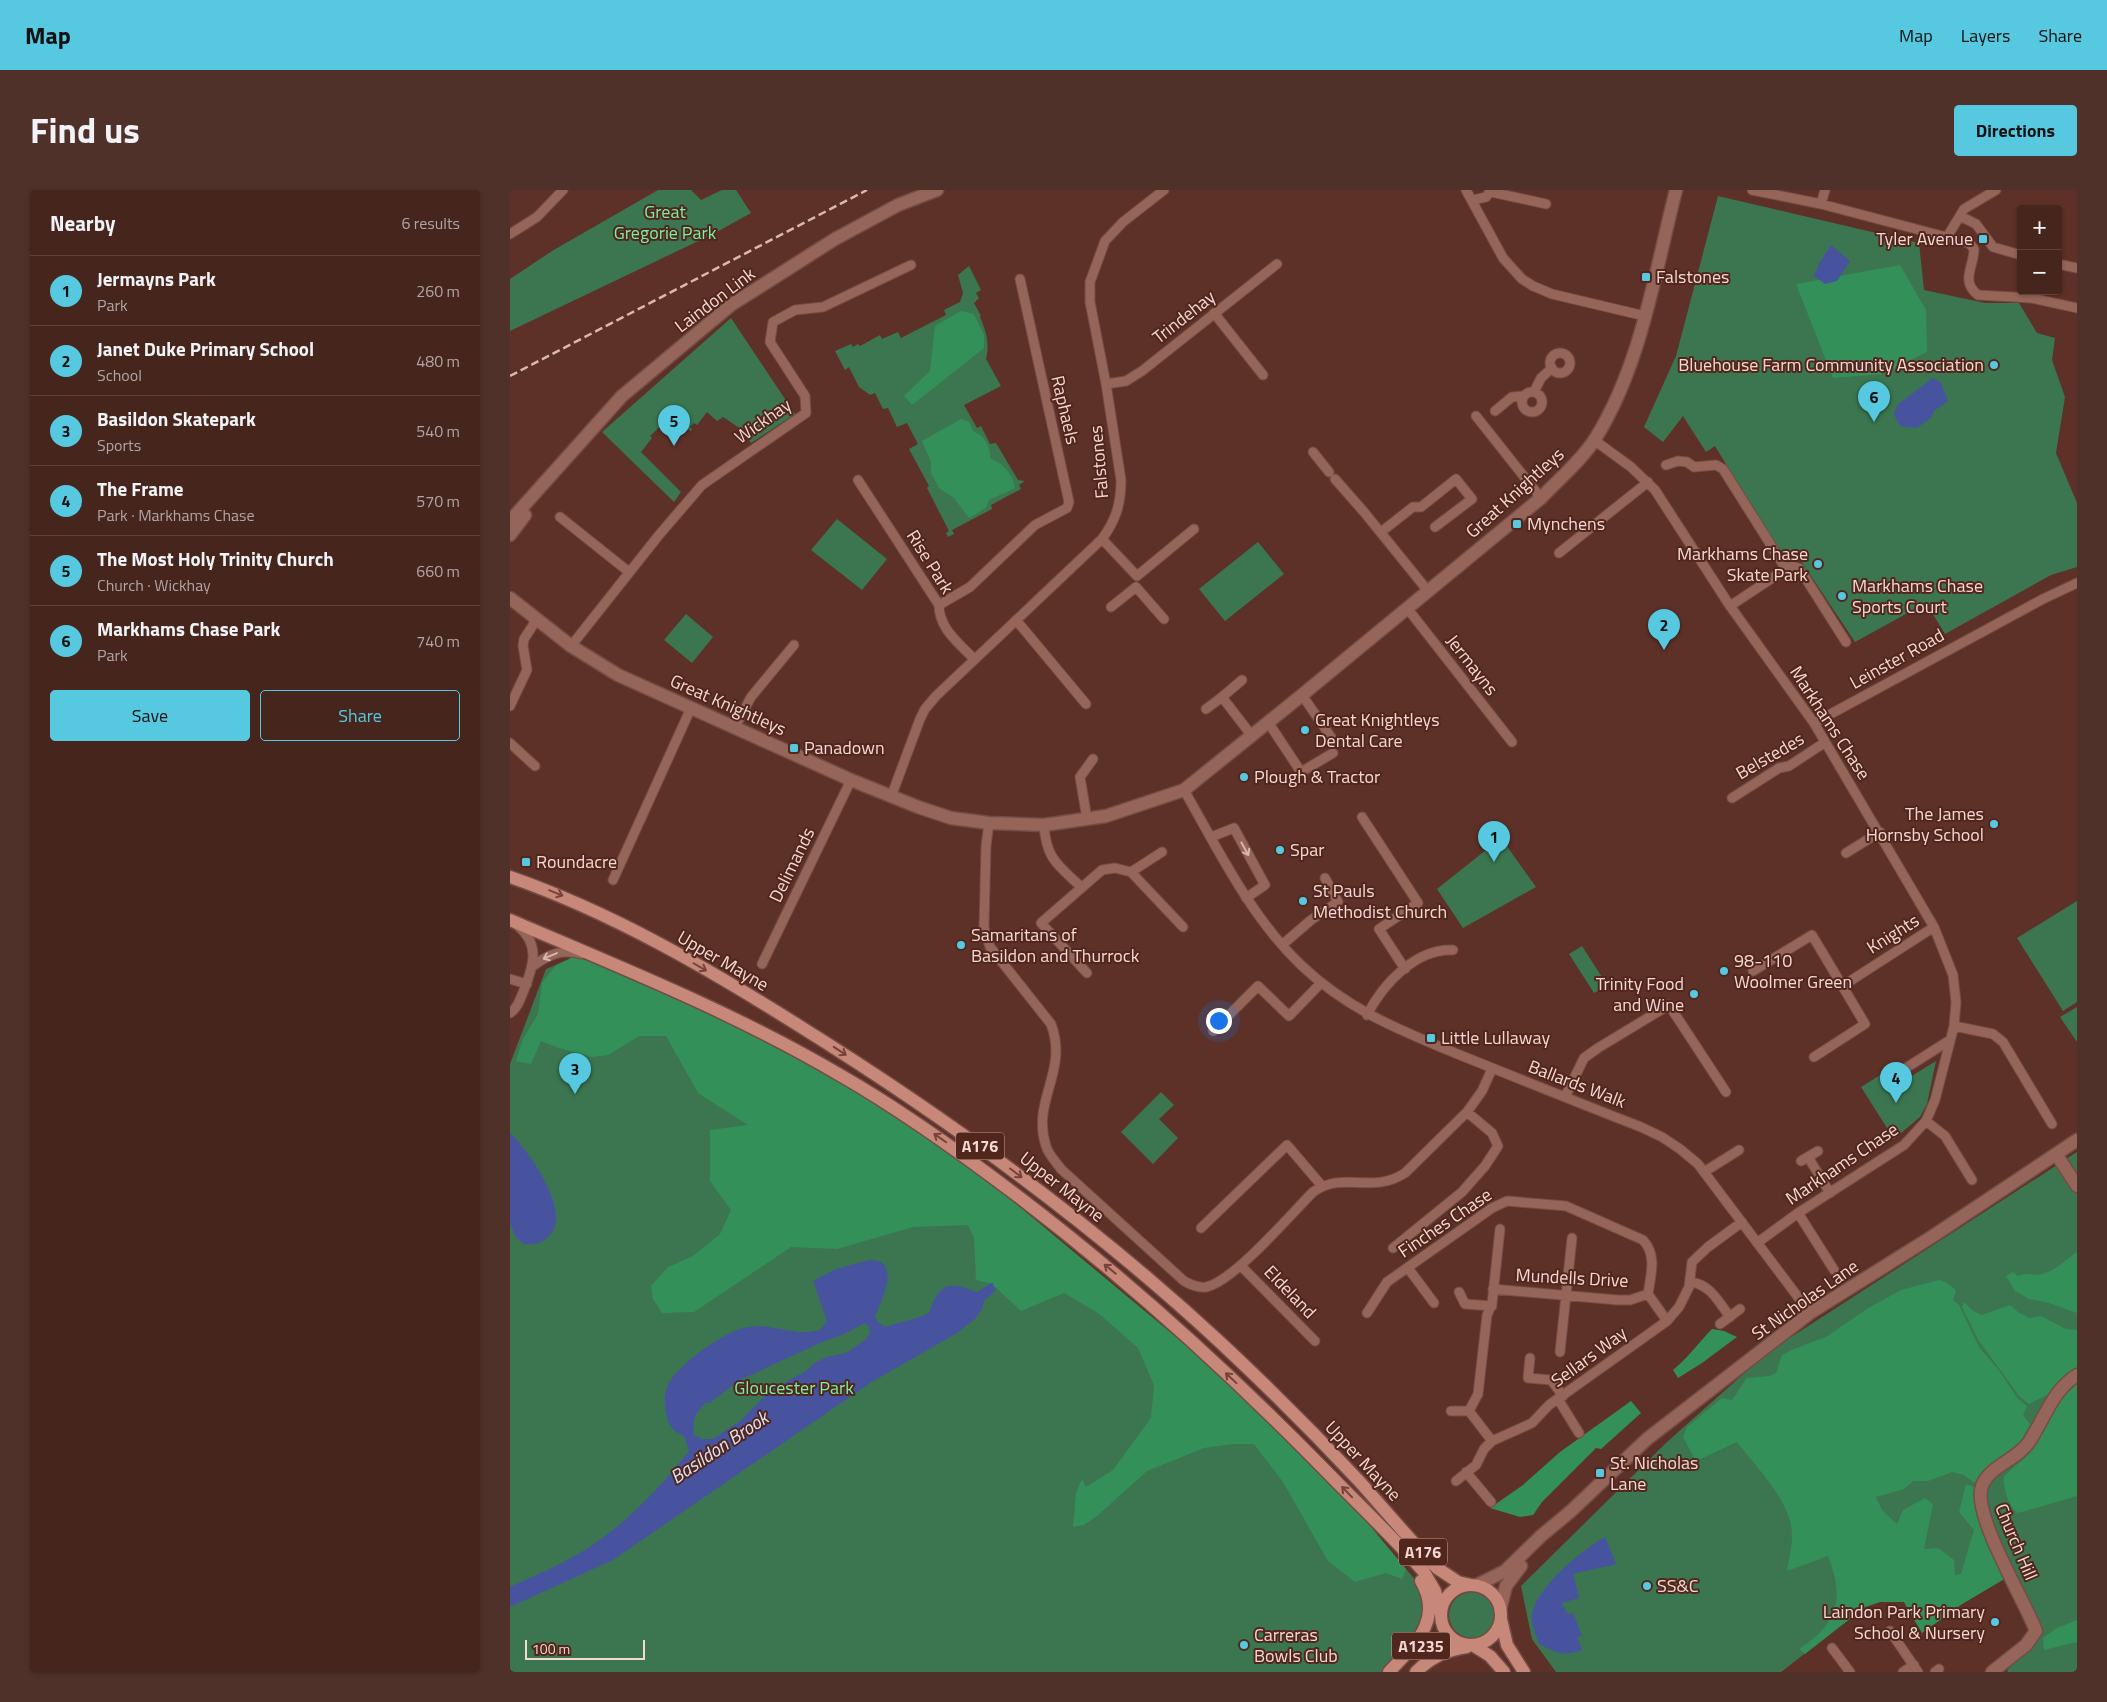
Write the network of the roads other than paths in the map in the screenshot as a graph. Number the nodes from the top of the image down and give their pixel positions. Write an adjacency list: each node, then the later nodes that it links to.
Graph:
1 (563, 190): 14 (street)
2 (937, 190): 33 (street, Laindon Link)
3 (1164, 190): 27 (street, Falstones)
4 (1466, 190): 10 (street)
5 (1676, 190): 24 (street, Great Knightleys)
6 (1752, 190): 12 (street)
7 (1825, 190): 12 (street)
8 (1996, 190): 13 (street)
9 (1491, 191): 10 (street); 11 (street)
10 (1473, 200): 24 (street)
11 (1546, 204)
12 (1821, 204): 15 (street)
13 (1960, 216): 15 (street); 16 (street)
14 (510, 234)
15 (1948, 237): 22 (street)
16 (2017, 254)
17 (1277, 264): 23 (street, Trindehay)
18 (911, 265): 46 (street, Wickhay)
19 (2062, 265): 20 (street)
20 (2077, 268)
21 (1020, 279): 52 (street, Raphaels)
22 (2077, 308)
23 (1214, 313): 26 (street); 27 (street, Trindehay)
24 (1645, 316): 30 (street, Great Knightleys)
25 (1552, 368): 28 (street)
26 (1263, 375)
27 (1106, 384): 43 (street, Falstones)
28 (1534, 392): 29 (street); 29 (street)
29 (1523, 396): 36 (street)
30 (1594, 440): 35 (street, Markhams Chase); 36 (street, Great Knightleys)
31 (1313, 452): 41 (street)
32 (1666, 465): 45 (street)
33 (547, 480): 38 (street, Laindon Link); 42 (street, Laindon Link)
34 (858, 480): 52 (street, Rise Park)
35 (1648, 482): 44 (street); 53 (street, Markhams Chase)
36 (1540, 498): 50 (street, Great Knightleys)
37 (560, 517): 46 (street)
38 (510, 521)
39 (1435, 528): 41 (street)
40 (1194, 529): 47 (street)
41 (1381, 532): 50 (street)
42 (510, 535)
43 (1102, 539): 47 (street); 58 (street, Falstones)
44 (1559, 553)
45 (1786, 570): 53 (street); 59 (street)
46 (629, 572): 61 (street, Wickhay)
47 (1137, 576): 49 (street)
48 (2077, 583): 71 (street, Leinster Road)
49 (1136, 587): 54 (street); 57 (street)
50 (1428, 591): 55 (street, Great Knightleys)
51 (510, 598): 56 (street, Great Knightleys)
52 (939, 605): 62 (street, Rise Park)
53 (1730, 606): 71 (street, Markhams Chase)
54 (1111, 607)
55 (1407, 608): 64 (street, Great Knightleys); 75 (street, Jermayns)
56 (537, 619): 61 (street, Great Knightleys); 67 (street)
57 (1164, 619)
58 (1016, 620): 62 (street, Falstones); 66 (street)
59 (1846, 642)
60 (794, 644): 72 (street)
61 (571, 646): 68 (street, Great Knightleys)
62 (974, 659): 83 (street, Falstones)
63 (1242, 680): 65 (street)
64 (1302, 695): 70 (street, Great Knightleys); 74 (street)
65 (1222, 697): 69 (street); 73 (street)
66 (1086, 704)
67 (510, 706)
68 (691, 708): 72 (street, Great Knightleys); 96 (street)
69 (1206, 709)
70 (1268, 722): 73 (street, Great Knightleys); 78 (street)
71 (1814, 723): 76 (street, Markhams Chase)
72 (735, 727): 81 (street, Great Knightleys)
73 (1252, 736): 82 (street, Great Knightleys)
74 (1333, 740)
75 (1512, 742)
76 (1824, 743): 84 (street, Belstedes); 89 (street, Markhams Chase)
77 (510, 744): 80 (street)
78 (1334, 753)
79 (1094, 759): 86 (street)
80 (535, 766)
81 (851, 780): 83 (street, Great Knightleys); 105 (street, Delimands)
82 (1184, 790): 86 (street, Great Knightleys); 90 (street, Ballards Walk)
83 (891, 797): 87 (street, Great Knightleys)
84 (1732, 798)
85 (1362, 817): 107 (street)
86 (1087, 819): 88 (street, Great Knightleys)
87 (989, 823): 88 (street, Great Knightleys); 143 (street)
88 (1044, 825): 97 (street)
89 (1880, 832): 92 (street); 101 (street, Markhams Chase)
90 (1211, 837): 98 (street, Ballards Walk); 98 (street, one-way to 98)
91 (1162, 852): 93 (street)
92 (1846, 853)
93 (1131, 872): 97 (street); 100 (street)
94 (510, 876): 173 (main road, Upper Mayne / A176, one-way to 173)
95 (1325, 878): 102 (street)
96 (613, 880)
97 (1081, 888): 109 (street)
98 (1246, 898): 102 (street, Ballards Walk)
99 (510, 920): 104 (main road, Upper Mayne / A176); 106 (street)
100 (1183, 927)
101 (1934, 927): 113 (street, Knights); 116 (street, Markhams Chase)
102 (1282, 945): 111 (street, Ballards Walk)
103 (1453, 950): 107 (street)
104 (603, 960): 106 (street, one-way to 106); 172 (main road, Upper Mayne / A176, one-way to 104)
105 (762, 964)
106 (534, 966): 112 (street)
107 (1404, 969): 115 (street)
108 (1753, 971): 113 (street)
109 (1087, 973)
110 (510, 979): 112 (street)
111 (1321, 983): 115 (street, Ballards Walk); 117 (street)
112 (527, 984): 114 (street)
113 (1844, 985): 119 (street)
114 (510, 1013)
115 (1367, 1015): 121 (street, Ballards Walk)
116 (1954, 1026): 118 (street, Markhams Chase); 126 (street)
117 (1213, 1031)
118 (1950, 1040): 120 (street); 125 (street, Markhams Chase)
119 (1814, 1057)
120 (1906, 1068)
121 (1492, 1069): 123 (street, Ballards Walk); 124 (street)
122 (1726, 1092): 123 (street)
123 (1566, 1097): 131 (street, Ballards Walk)
124 (1467, 1112): 133 (street); 142 (street)
125 (1926, 1121): 132 (street); 135 (street, Markhams Chase)
126 (2052, 1124)
127 (2077, 1140): 130 (street, St Nicholas Lane)
128 (1740, 1150): 131 (street)
129 (1818, 1151): 135 (street)
130 (2056, 1154): 134 (street); 155 (street, St Nicholas Lane)
131 (1704, 1172): 137 (street, Ballards Walk)
132 (1972, 1180)
133 (1322, 1186): 138 (street); 143 (street)
134 (2077, 1186)
135 (1830, 1193): 136 (street, Markhams Chase)
136 (1798, 1213): 141 (street, Markhams Chase); 145 (street)
137 (1742, 1222): 141 (street, Ballards Walk); 146 (street, Sellars Way)
138 (1201, 1228)
139 (1500, 1229): 147 (street)
140 (1572, 1238): 150 (street)
141 (1757, 1243): 155 (street, Ballards Walk)
142 (1393, 1248)
143 (1241, 1266): 159 (street, Eldeland)
144 (1408, 1268): 149 (street, Finches Chase); 151 (street); 154 (street, Finches Chase)
145 (1834, 1270)
146 (1690, 1282): 156 (street); 157 (street, Sellars Way)
147 (1493, 1289): 150 (street, Mundells Drive); 152 (street)
148 (1459, 1292): 152 (street)
149 (1648, 1294): 150 (street, Mundells Drive); 157 (street)
150 (1566, 1296): 160 (street)
151 (1434, 1303)
152 (1492, 1306): 165 (street)
153 (1740, 1309): 156 (street)
154 (1367, 1313)
155 (1810, 1313): 171 (street, St Nicholas Lane)
156 (1730, 1317): 158 (street)
157 (1668, 1322): 163 (street, Sellars Way)
158 (1720, 1324)
159 (1315, 1341)
160 (1560, 1352)
161 (1530, 1358): 163 (street)
162 (2077, 1375): 186 (street, Church Hill)
163 (1560, 1398): 166 (street); 167 (street, Sellars Way)
164 (1451, 1411): 165 (street)
165 (1469, 1411): 167 (street)
166 (1579, 1433)
167 (1492, 1441): 168 (street)
168 (1466, 1472): 169 (street); 170 (street)
169 (1456, 1480)
170 (1491, 1502)
171 (1571, 1511): 173 (street, St Nicholas Lane); 174 (street, St Nicholas Lane)
172 (1380, 1527): 175 (main road, Upper Mayne / A176); 180 (main road)
173 (1474, 1585): 174 (main road, A176); 175 (main road, A176)
174 (1500, 1611): 177 (main road); 183 (main road, A176)
175 (1440, 1612): 177 (main road, A176); 180 (main road, A1235)
176 (1890, 1630): 179 (street)
177 (1473, 1646): 181 (main road, A1235); 182 (main road, A176)
178 (1832, 1648): 184 (street)
179 (1916, 1669): 185 (street)
180 (1391, 1672)
181 (1416, 1672)
182 (1504, 1672)
183 (1524, 1672)
184 (1850, 1672)
185 (1903, 1672)
186 (1992, 1672)

